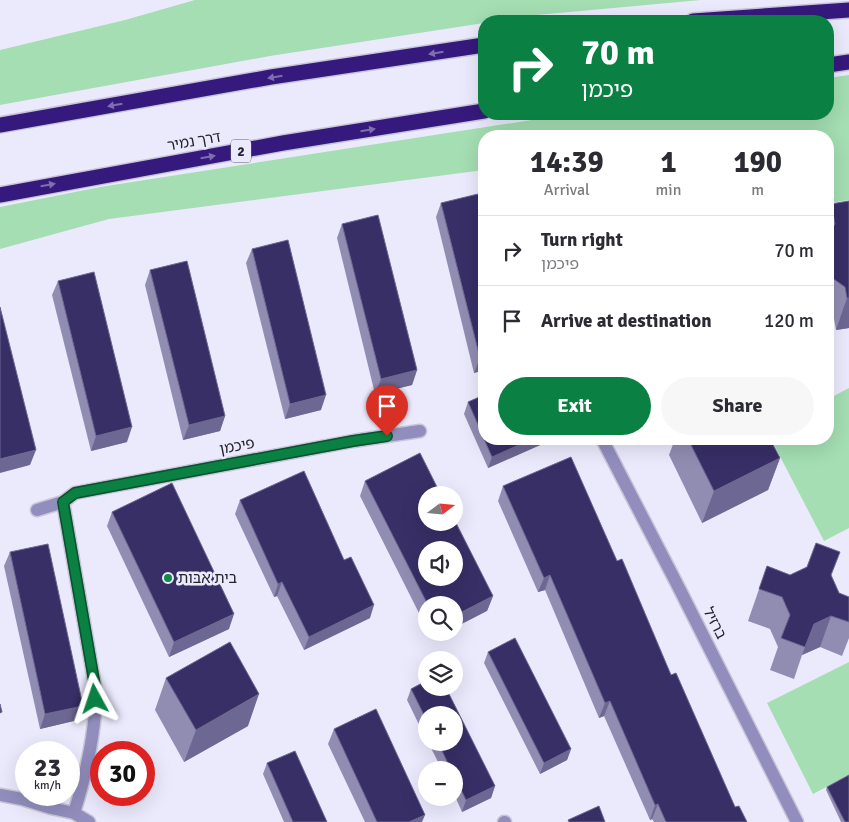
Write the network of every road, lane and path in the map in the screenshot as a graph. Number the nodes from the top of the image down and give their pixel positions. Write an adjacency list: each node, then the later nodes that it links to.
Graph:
1 (849, 10): 2 (highway)
2 (778, 15)
3 (478, 46): 7 (highway, one-way to 7)
4 (849, 62): 5 (highway)
5 (834, 64)
6 (478, 112): 8 (highway, דרך נמיר / 2, one-way to 6)
7 (0, 125)
8 (0, 195)
9 (420, 431): 11 (street, פיכמן)
10 (605, 445): 16 (street, ברזיל)
11 (63, 502): 12 (street, פיכמן); 14 (street)
12 (37, 510)
13 (0, 795): 14 (street)
14 (74, 813): 15 (street)
15 (89, 822)
16 (797, 822)

